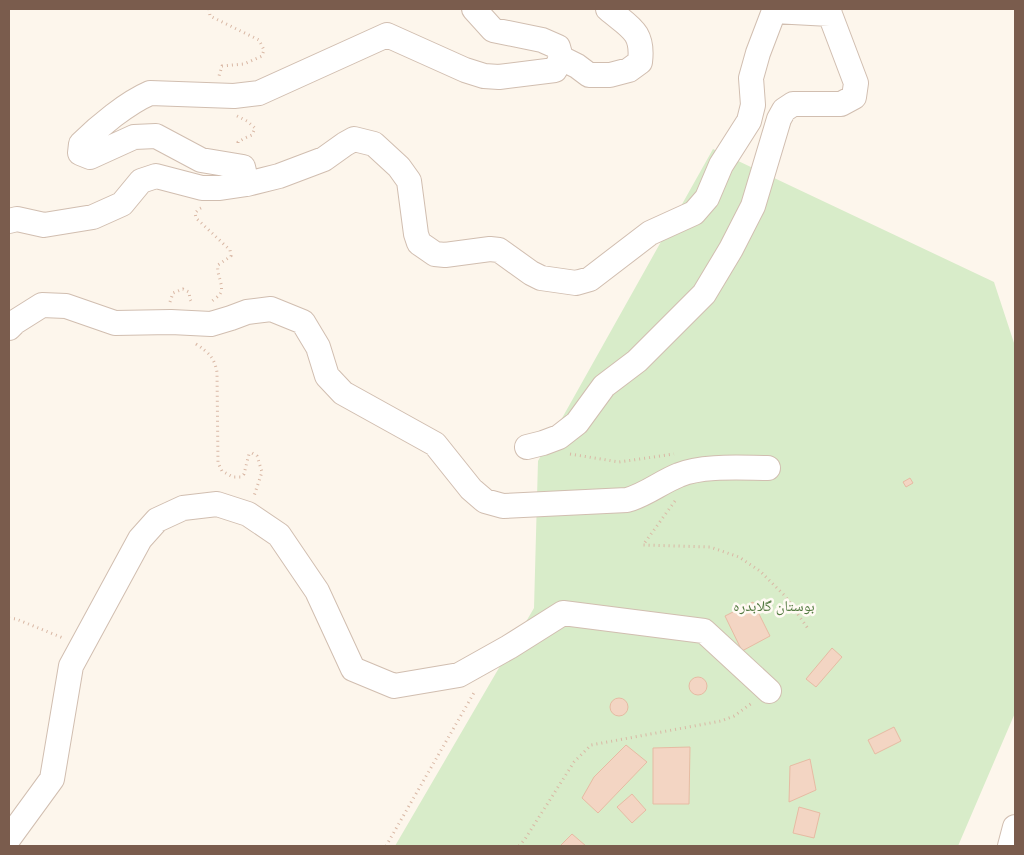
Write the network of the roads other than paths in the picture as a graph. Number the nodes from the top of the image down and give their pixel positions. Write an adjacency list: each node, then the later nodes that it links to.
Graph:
1 (474, 9): 4 (street)
2 (608, 9): 4 (street)
3 (829, 11): 5 (street); 8 (street)
4 (561, 58): 5 (street)
5 (247, 184): 6 (street)
6 (9, 221)
7 (9, 328): 9 (street)
8 (535, 445)
9 (768, 468)
10 (769, 691): 12 (street)
11 (1015, 827): 13 (street)
12 (9, 838)
13 (1010, 846)

